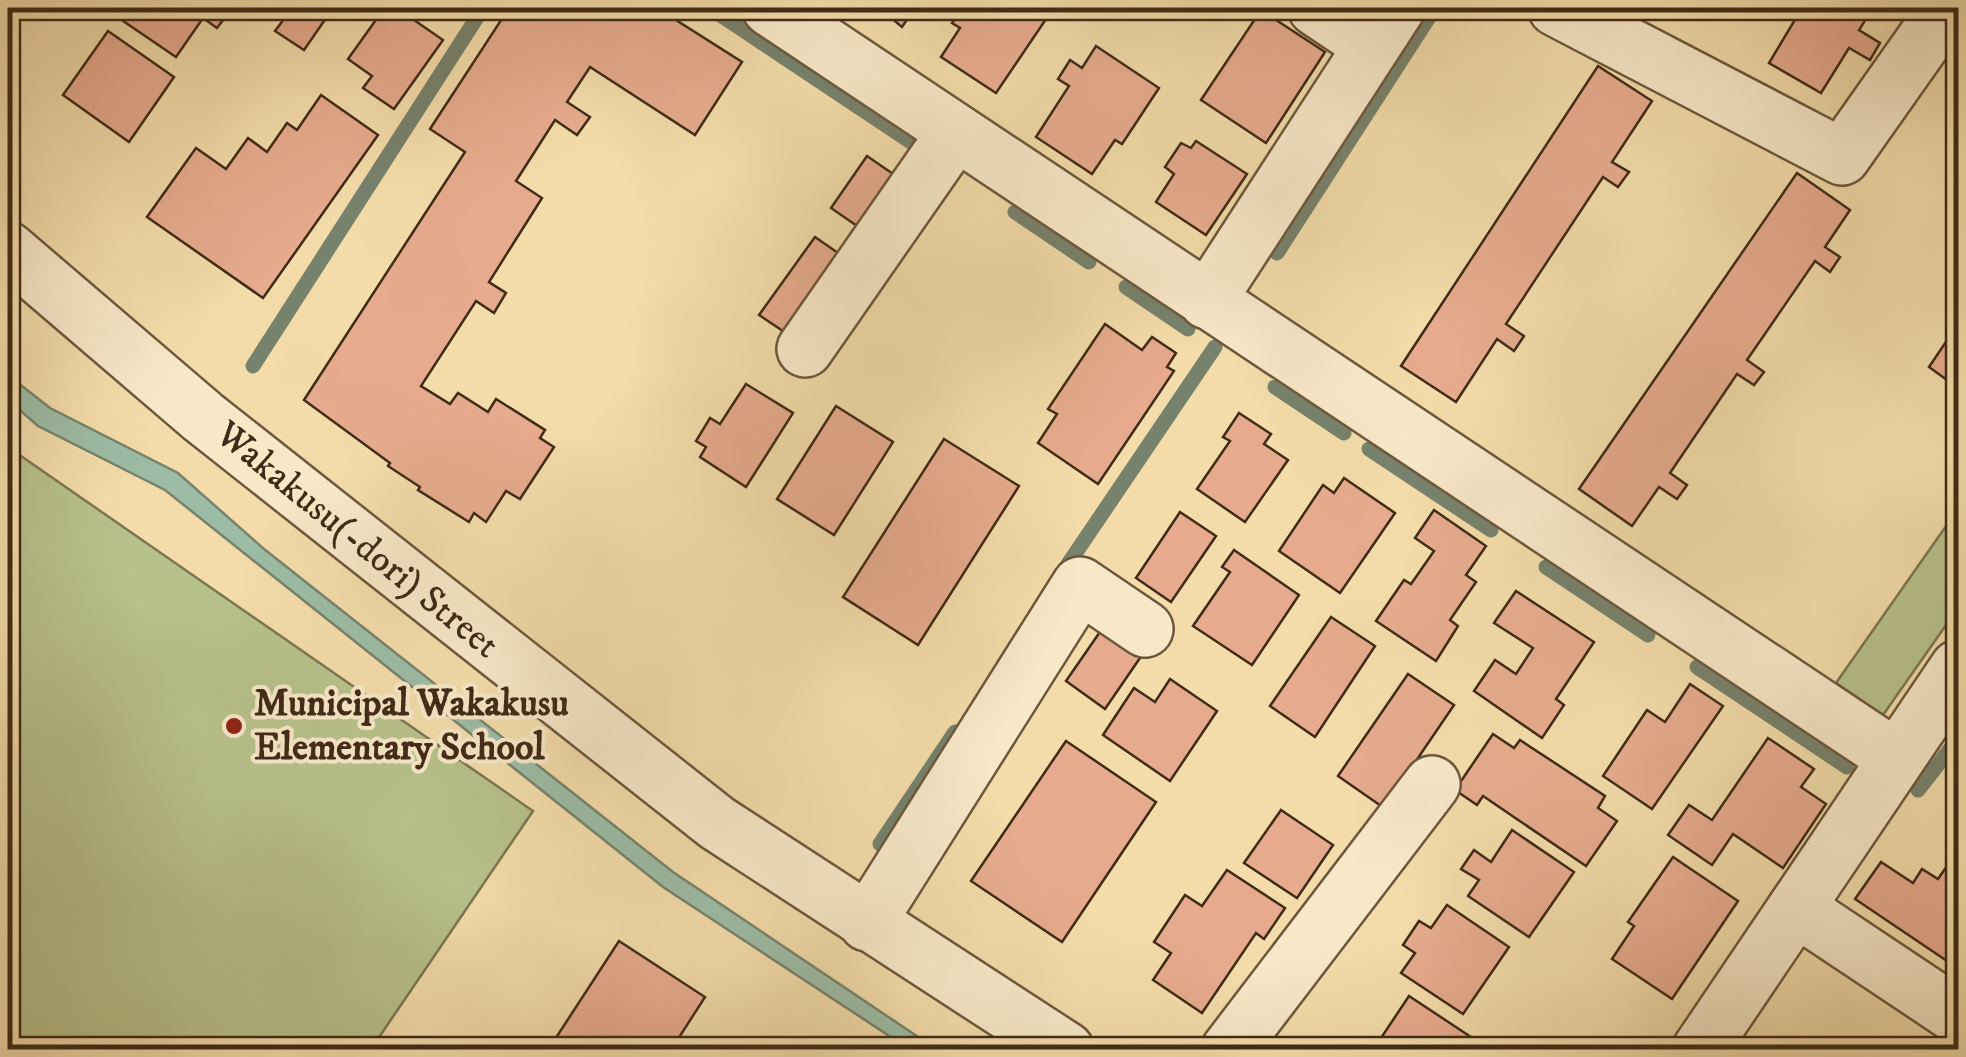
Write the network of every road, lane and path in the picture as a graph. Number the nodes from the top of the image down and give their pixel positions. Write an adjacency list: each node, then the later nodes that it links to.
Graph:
1 (770, 8): 6 (street)
2 (1316, 8): 5 (street)
3 (1556, 8): 4 (street)
4 (1947, 8)
5 (1384, 26): 8 (street)
6 (956, 132): 8 (street); 9 (street)
7 (8, 250): 15 (street, Wakakusu(-dori) Street)
8 (1207, 301): 12 (street)
9 (805, 349)
10 (1145, 629): 15 (street)
11 (1958, 668): 12 (street)
12 (1896, 758): 14 (street)
13 (1432, 784): 18 (street)
14 (1796, 908): 16 (street); 19 (street)
15 (866, 923): 17 (street, Wakakusu(-dori) Street)
16 (1958, 1016)
17 (1066, 1050)
18 (1229, 1050)
19 (1700, 1050)

